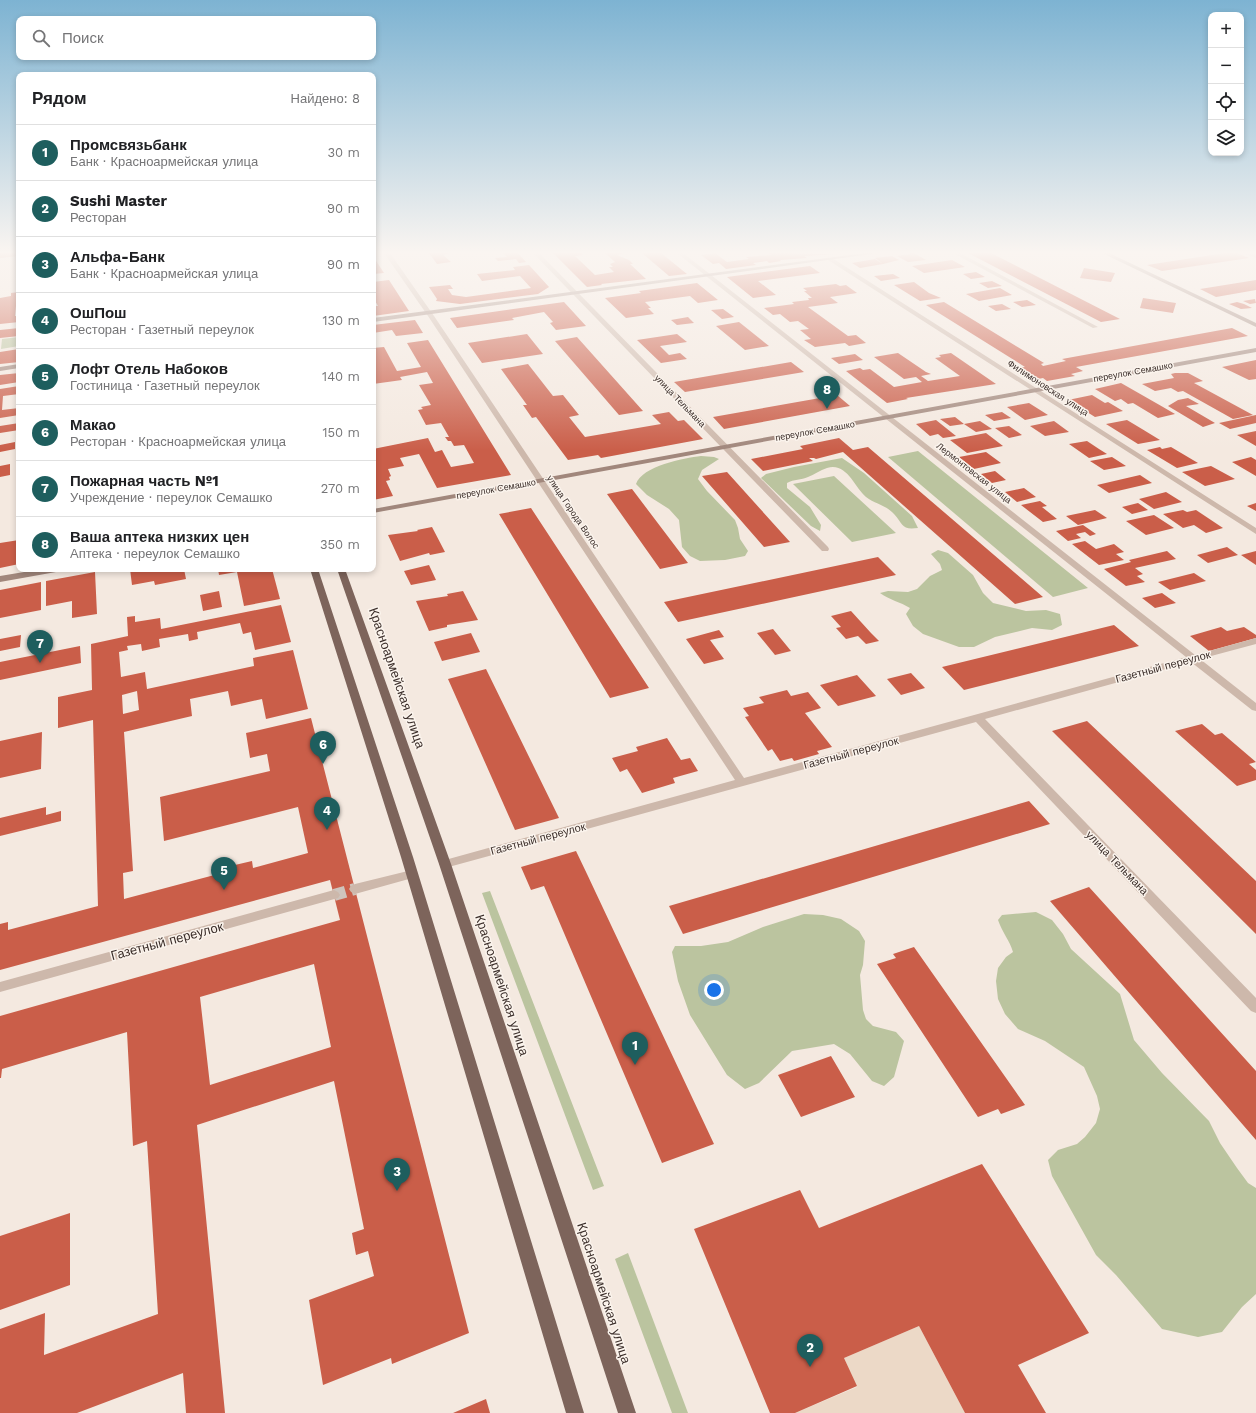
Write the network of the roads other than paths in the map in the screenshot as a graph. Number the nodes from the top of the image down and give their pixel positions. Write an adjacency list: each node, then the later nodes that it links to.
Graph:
1 (434, 319): 15 (street, улица Города Волос)
2 (600, 319): 14 (street, улица Тельмана)
3 (763, 319): 13 (street, Лермонтовская улица)
4 (923, 319): 12 (street, Филимоновская улица)
5 (1080, 319): 8 (street)
6 (1243, 319): 7 (street)
7 (1256, 325)
8 (1095, 327)
9 (1256, 350): 12 (street, переулок Семашко)
10 (16, 366): 11 (street)
11 (0, 369)
12 (1034, 390): 13 (street, переулок Семашко); 17 (street, Филимоновская улица)
13 (888, 418): 14 (street, переулок Семашко); 24 (street, Лермонтовская улица)
14 (725, 447): 15 (street, переулок Семашко); 18 (street, улица Тельмана)
15 (541, 481): 16 (street, переулок Семашко); 27 (street, улица Города Волос)
16 (376, 510)
17 (1256, 532)
18 (825, 549)
19 (39, 572): 22 (street)
20 (315, 572): 29 (main road)
21 (342, 572): 28 (main road, Красноармейская улица)
22 (0, 579)
23 (1256, 641): 24 (street, Газетный переулок)
24 (1193, 659): 25 (street, Лермонтовская улица); 26 (street, Газетный переулок)
25 (1256, 708)
26 (978, 718): 27 (street, Газетный переулок); 33 (street, улица Тельмана)
27 (742, 783): 28 (street, Газетный переулок)
28 (445, 864): 35 (main road, Красноармейская улица)
29 (412, 874): 30 (street); 34 (main road)
30 (355, 890)
31 (334, 895): 32 (street, Газетный переулок)
32 (0, 987)
33 (1256, 1007)
34 (575, 1413)
35 (627, 1413)

